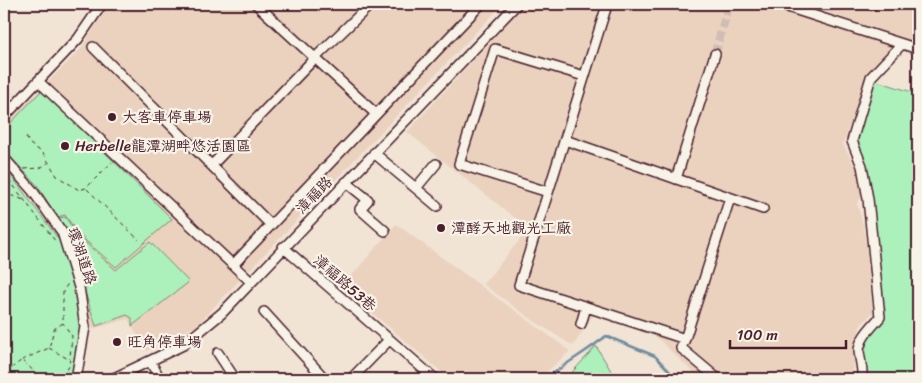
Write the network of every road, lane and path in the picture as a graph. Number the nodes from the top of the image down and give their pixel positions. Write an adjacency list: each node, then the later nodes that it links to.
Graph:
1 (102, 4): 14 (street)
2 (256, 4): 12 (street)
3 (371, 4): 12 (street)
4 (481, 4): 15 (street)
5 (517, 4): 19 (street, 漳福路)
6 (607, 4): 13 (street)
7 (778, 4): 8 (street)
8 (902, 44): 10 (street); 67 (street)
9 (93, 47): 24 (street)
10 (918, 49)
11 (715, 54): 27 (street)
12 (316, 57): 15 (street); 24 (street)
13 (584, 76): 18 (street); 31 (street)
14 (38, 81): 16 (street); 20 (street)
15 (376, 114): 37 (street)
16 (4, 118)
17 (26, 136): 22 (path)
18 (565, 140): 27 (street); 31 (street)
19 (374, 153): 28 (street, 漳福路); 30 (street)
20 (118, 156): 29 (path); 42 (street)
21 (4, 158): 26 (street, 環湖道路)
22 (48, 163): 26 (path); 29 (path)
23 (436, 164): 30 (street)
24 (212, 165): 37 (street)
25 (4, 173): 34 (path)
26 (18, 174): 59 (street, 環湖道路)
27 (676, 179): 33 (street)
28 (346, 182): 38 (street); 40 (street, 漳福路)
29 (86, 188): 39 (path)
30 (416, 188): 35 (street)
31 (548, 192): 45 (street)
32 (4, 193): 34 (path)
33 (730, 198): 36 (street); 49 (street)
34 (26, 200): 41 (path)
35 (437, 206)
36 (763, 210)
37 (271, 224): 42 (street)
38 (385, 231)
39 (138, 240)
40 (283, 247): 44 (street, 漳福路); 50 (street, 漳福路53巷)
41 (60, 248)
42 (233, 265): 44 (street)
43 (70, 282): 47 (path)
44 (251, 282): 55 (street, 漳福路)
45 (586, 307): 48 (street); 49 (street)
46 (264, 312): 63 (street)
47 (62, 323): 51 (path); 54 (path)
48 (581, 324)
49 (685, 339): 66 (street)
50 (389, 340): 64 (street); 65 (street, 漳福路53巷)
51 (49, 348): 53 (path); 54 (path)
52 (218, 353): 62 (street)
53 (22, 360): 56 (path); 57 (path)
54 (70, 360): 57 (path)
55 (150, 361): 60 (street, 漳福路); 61 (street)
56 (4, 368)
57 (61, 375): 58 (path)
58 (70, 379)
59 (76, 379)
60 (112, 379)
61 (160, 379)
62 (236, 379)
63 (326, 379)
64 (351, 379)
65 (435, 379)
66 (718, 379)
67 (862, 379)

